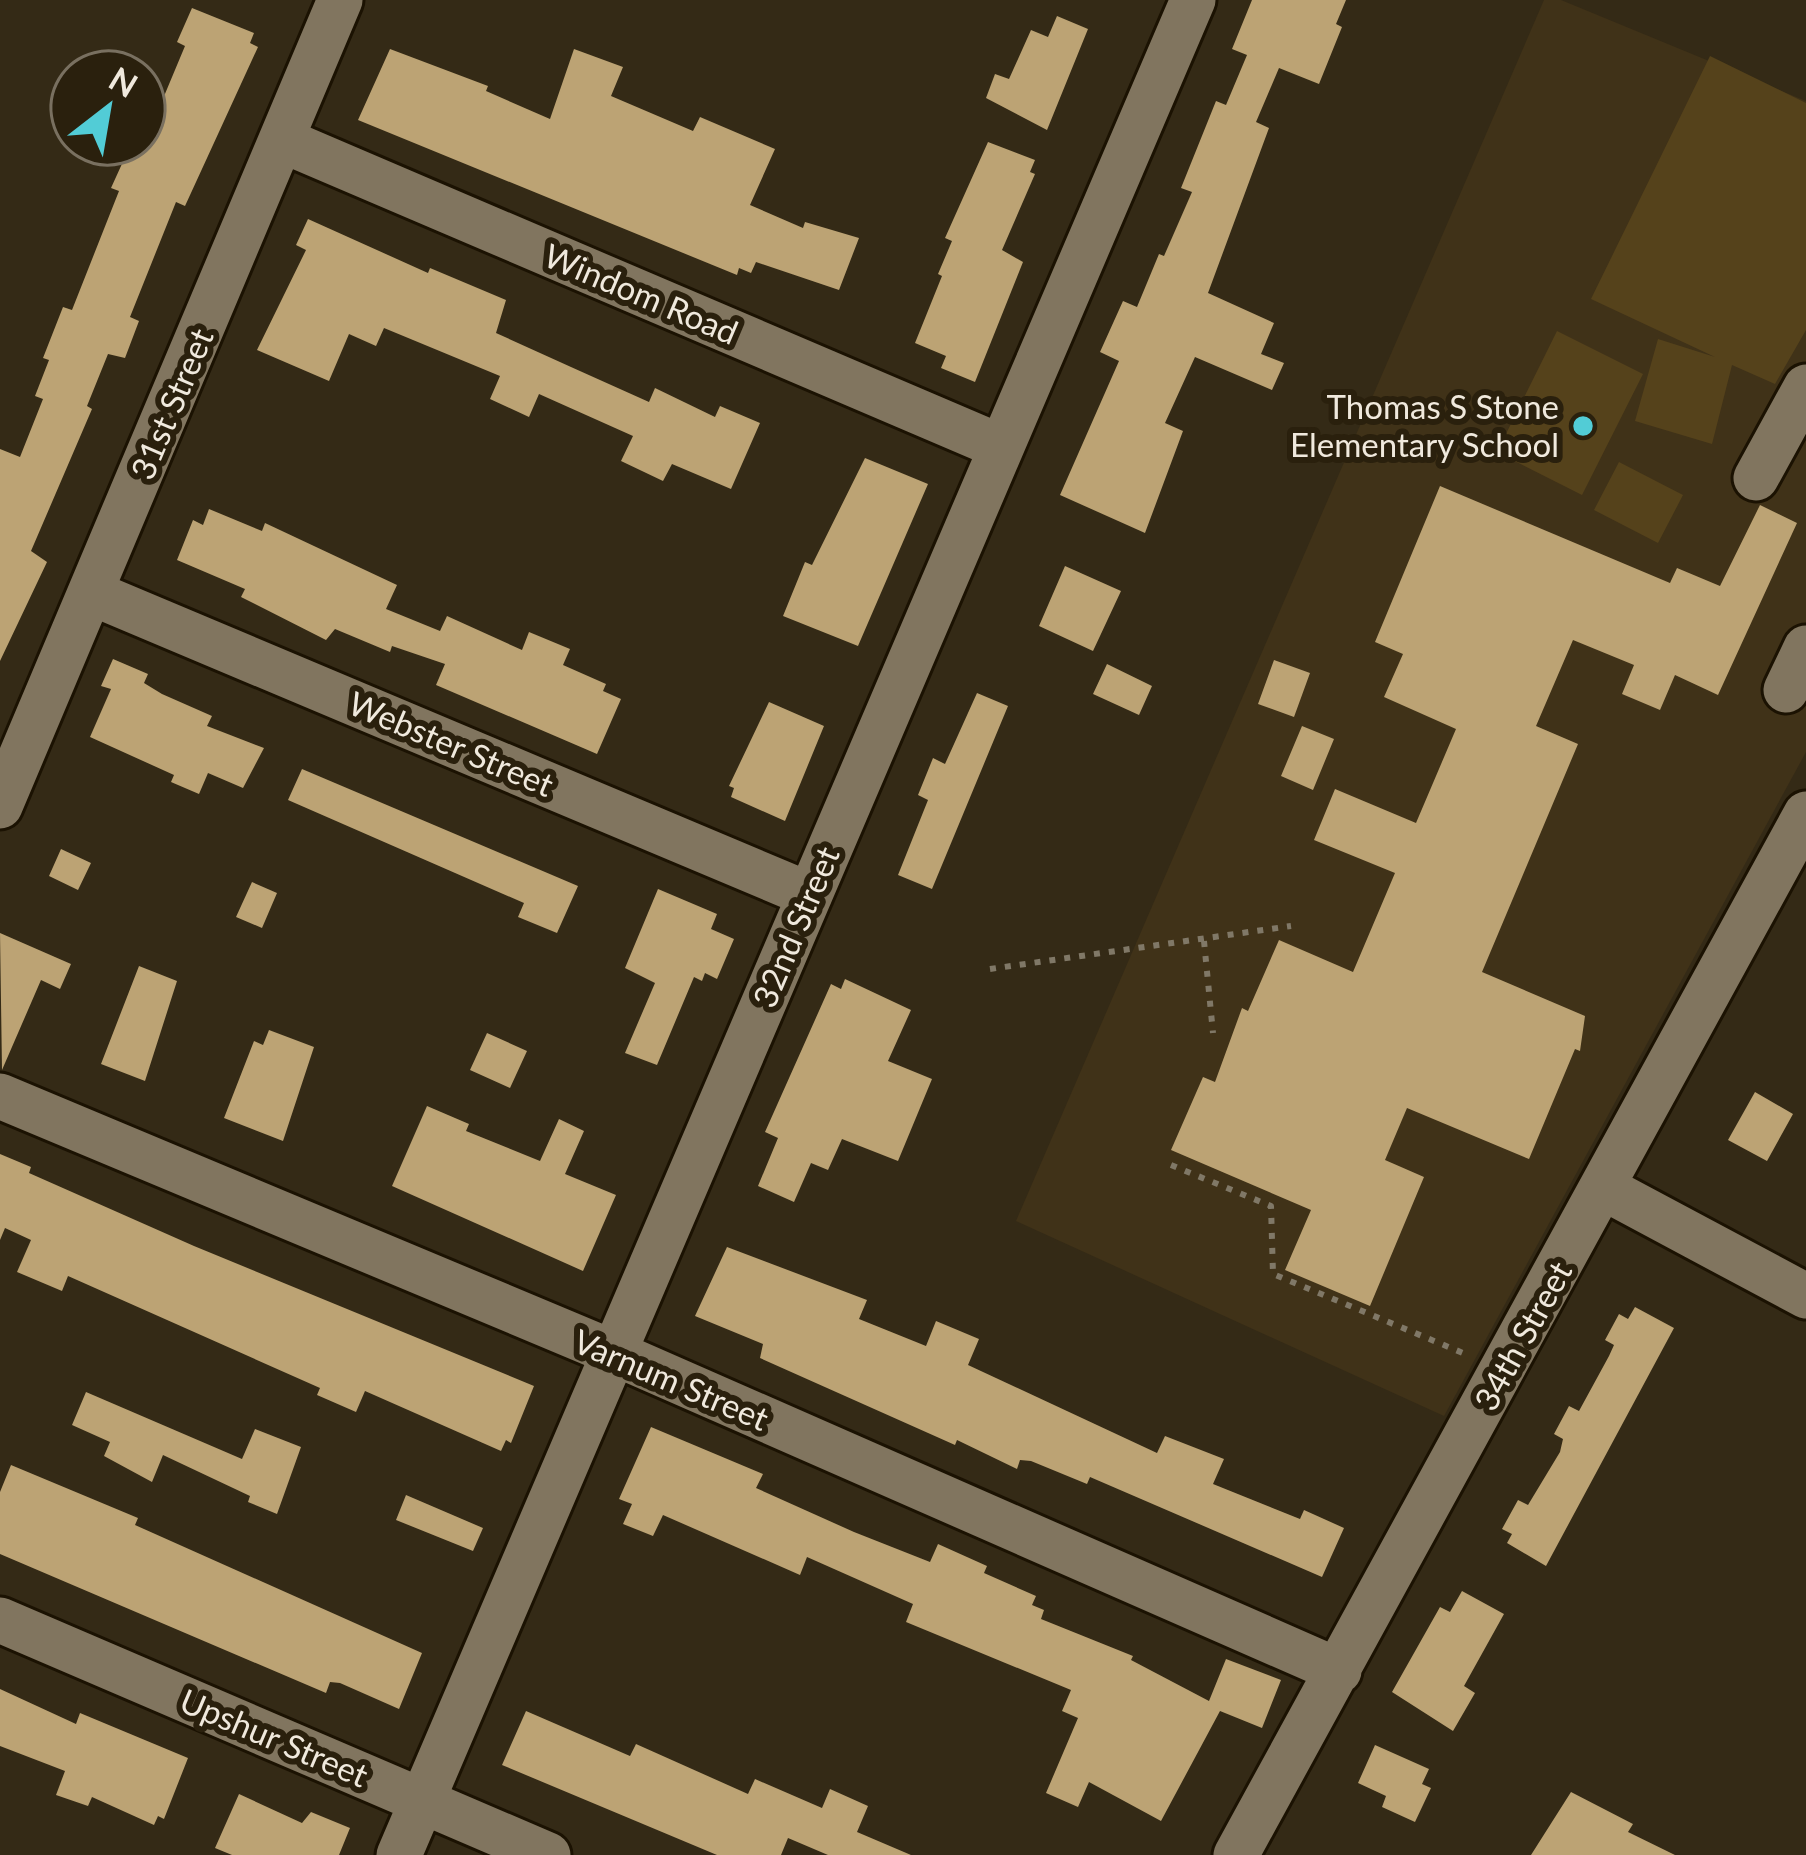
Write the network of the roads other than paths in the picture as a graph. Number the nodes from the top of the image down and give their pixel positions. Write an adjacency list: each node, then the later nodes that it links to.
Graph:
1 (340, 0): 3 (street, 31st Street)
2 (1193, 0): 5 (street, 32nd Street)
3 (282, 140): 5 (street, Windom Road); 7 (street, 31st Street)
4 (1806, 387): 6 (street)
5 (1001, 447): 12 (street, 32nd Street)
6 (1756, 478)
7 (92, 593): 10 (street, 31st Street); 12 (street, Webster Street)
8 (1806, 648): 9 (street)
9 (1786, 690)
10 (0, 806)
11 (1806, 814): 14 (street, 34th Street)
12 (810, 895): 16 (street, 32nd Street)
13 (0, 1096): 16 (street, Varnum Street)
14 (1604, 1188): 15 (street); 18 (street, 34th Street)
15 (1806, 1296)
16 (614, 1353): 18 (street, Varnum Street); 19 (street, 32nd Street)
17 (0, 1620): 19 (street, Upshur Street)
18 (1339, 1671): 22 (street, 34th Street)
19 (422, 1802): 20 (street, 32nd Street); 21 (street, Upshur Street)
20 (399, 1855)
21 (548, 1855)
22 (1236, 1855)

